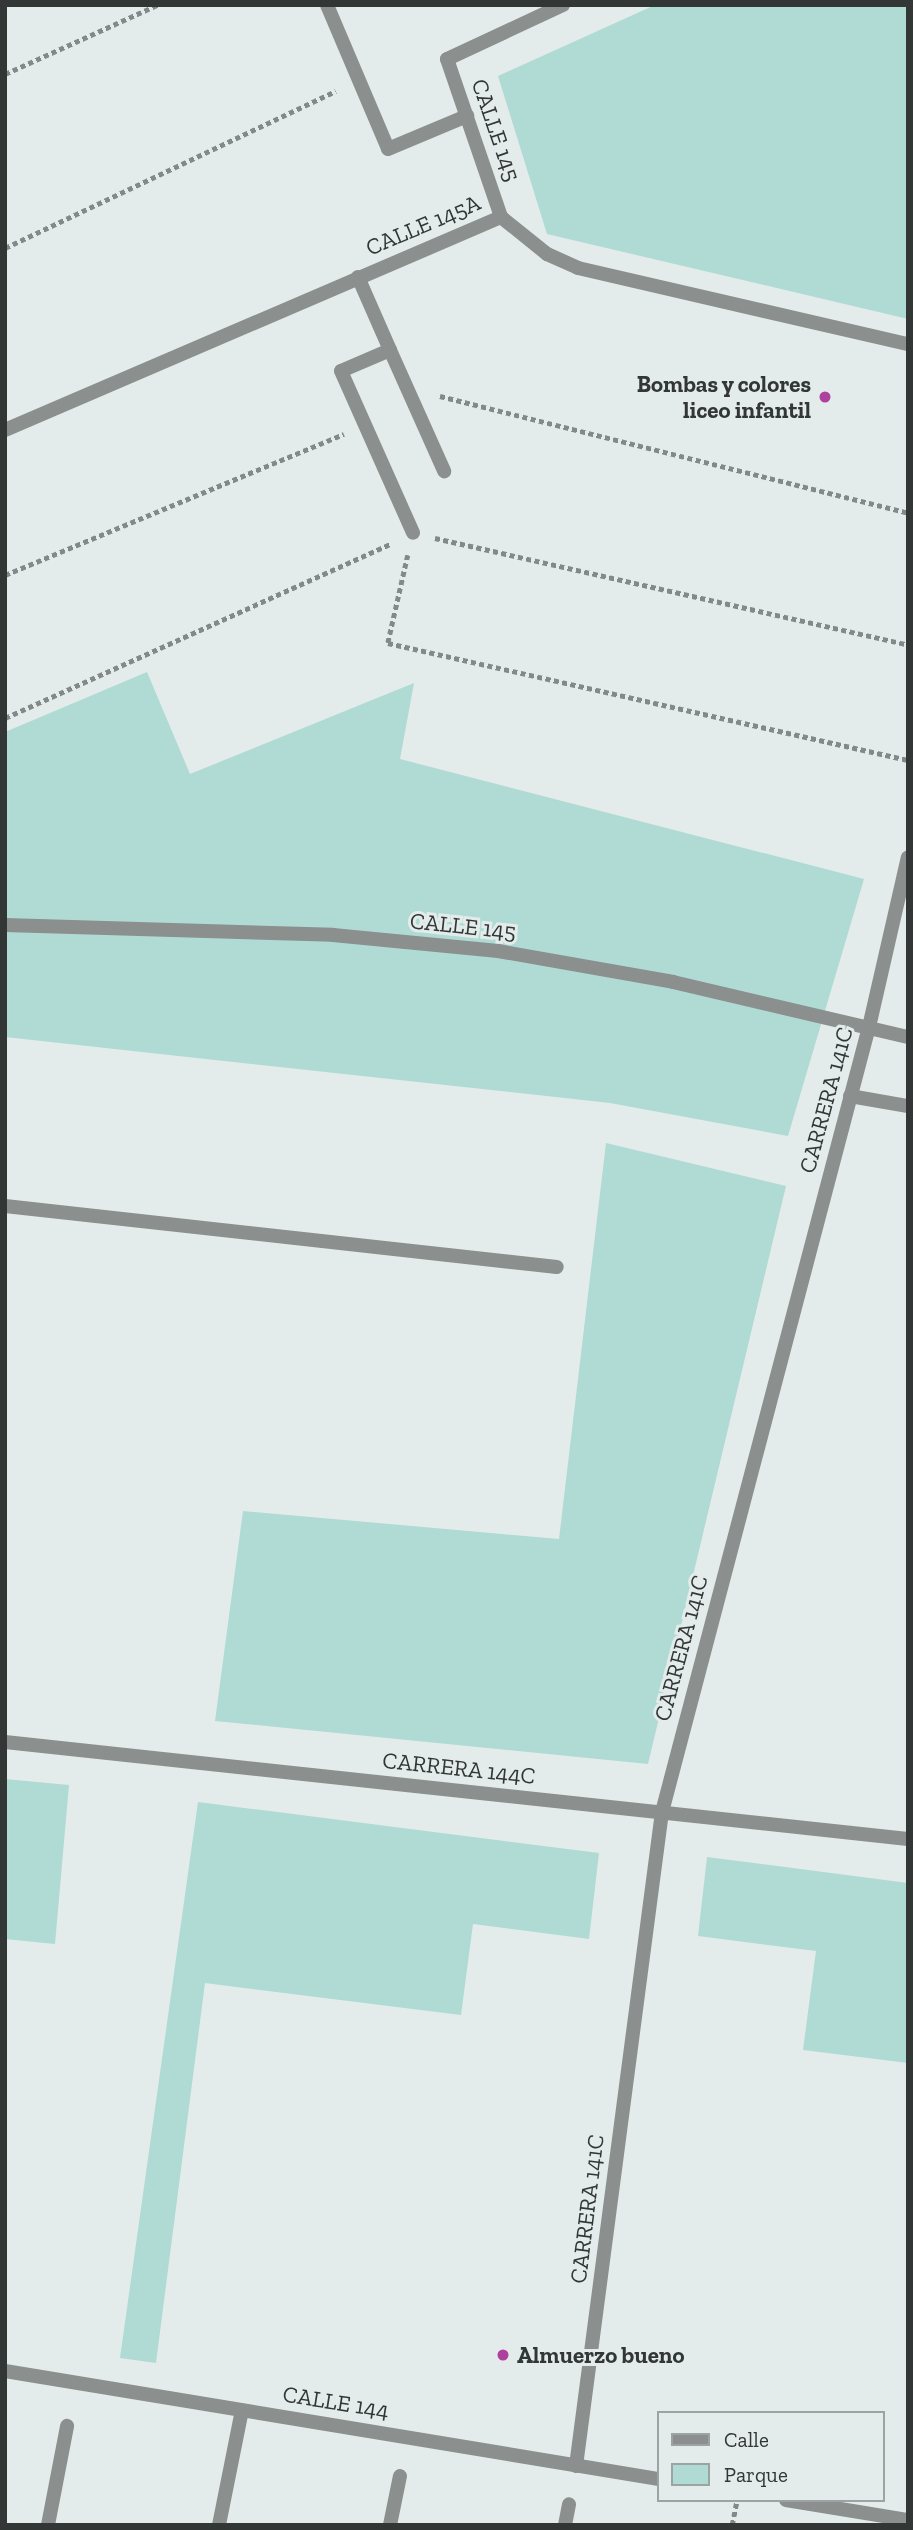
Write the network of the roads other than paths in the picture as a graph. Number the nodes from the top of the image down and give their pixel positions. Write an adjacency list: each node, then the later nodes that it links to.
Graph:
1 (327, 5): 3 (street)
2 (563, 5): 3 (street, CALLE 145)
3 (467, 117): 4 (street, CALLE 145)
4 (501, 217): 5 (street, CALLE 145A); 6 (street, CALLE 145A)
5 (358, 277): 7 (street); 8 (street, CALLE 145A)
6 (908, 344)
7 (390, 350): 9 (street); 10 (street)
8 (5, 430)
9 (444, 471)
10 (413, 534)
11 (908, 857): 13 (street, CARRERA 141C)
12 (5, 925): 13 (street, CALLE 145)
13 (869, 1027): 14 (street, CALLE 145); 15 (street, CARRERA 141C)
14 (908, 1037)
15 (850, 1096): 16 (street); 20 (street, CARRERA 141C)
16 (908, 1106)
17 (5, 1206): 18 (street)
18 (558, 1267)
19 (5, 1742): 20 (street, CARRERA 144C)
20 (662, 1812): 21 (street, CARRERA 144C); 25 (street, CARRERA 141C)
21 (908, 1839)
22 (5, 2371): 23 (street, CALLE 144)
23 (242, 2410): 25 (street, CALLE 144); 32 (street)
24 (67, 2426): 31 (street)
25 (576, 2466): 27 (street, CALLE 144)
26 (400, 2476): 33 (street)
27 (657, 2479)
28 (798, 2502): 30 (street)
29 (569, 2504): 34 (street)
30 (908, 2520)
31 (48, 2525)
32 (219, 2525)
33 (390, 2525)
34 (565, 2525)

